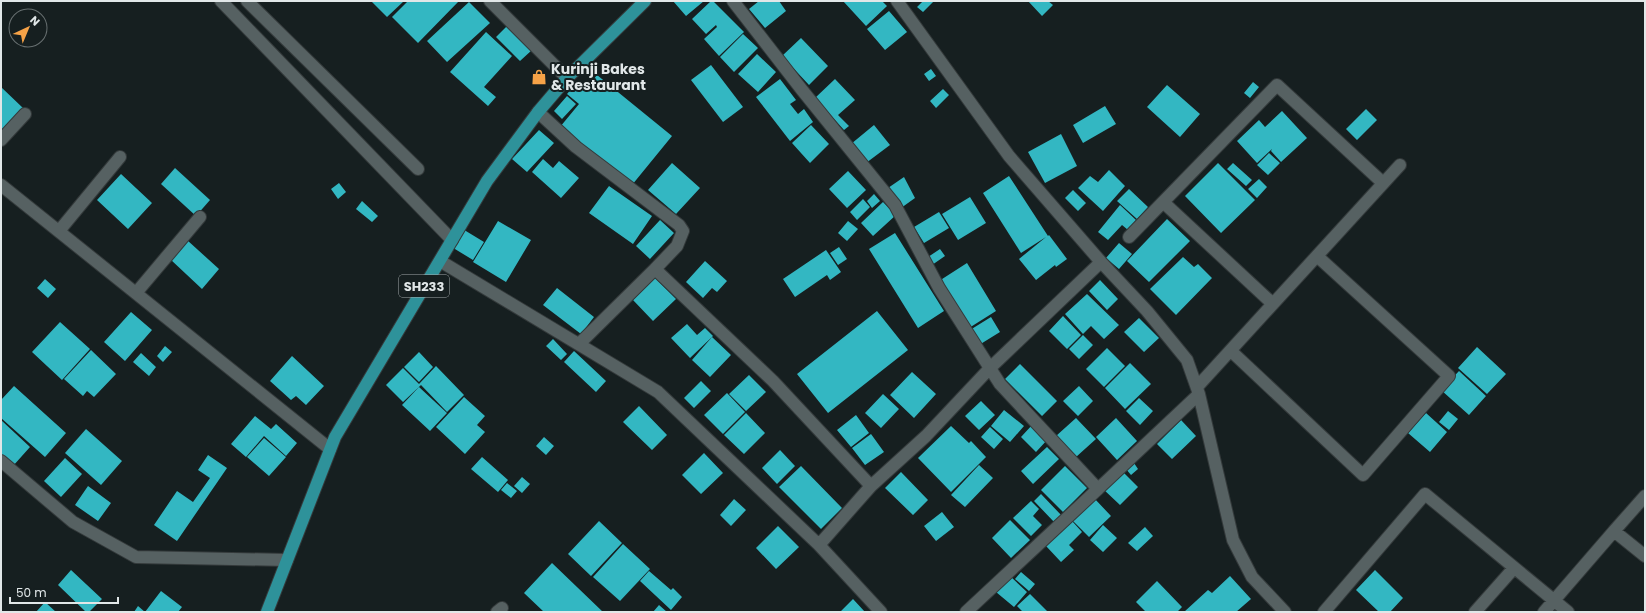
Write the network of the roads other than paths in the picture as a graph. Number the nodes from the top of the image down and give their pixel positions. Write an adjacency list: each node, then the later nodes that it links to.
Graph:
1 (221, 1): 20 (street)
2 (247, 1): 13 (street)
3 (490, 1): 7 (street)
4 (645, 1): 7 (main road, SH233)
5 (733, 1): 29 (street)
6 (897, 1): 23 (street)
7 (567, 78): 8 (main road, SH233)
8 (538, 112): 20 (main road, SH233); 24 (street)
9 (25, 114): 10 (street)
10 (1, 140)
11 (120, 156): 18 (street)
12 (1400, 165): 14 (street)
13 (418, 169)
14 (1383, 183): 16 (street); 21 (street)
15 (1, 185): 18 (street)
16 (1163, 202): 19 (street); 26 (street)
17 (200, 217): 25 (street)
18 (59, 232): 25 (street)
19 (1129, 237)
20 (452, 240): 22 (main road, SH233)
21 (1317, 256): 26 (street); 28 (street)
22 (440, 261): 27 (street); 31 (main road, SH233)
23 (1101, 262): 29 (street); 30 (street)
24 (655, 269): 27 (street); 33 (street)
25 (136, 293): 31 (street)
26 (1273, 304): 28 (street)
27 (579, 344): 37 (street)
28 (1231, 350): 30 (street)
29 (990, 368): 33 (street); 34 (street)
30 (1198, 390): 34 (street); 45 (street)
31 (330, 449): 39 (main road, SH233)
32 (1, 461): 39 (street)
33 (871, 486): 37 (street)
34 (1098, 489): 44 (street)
35 (1645, 496): 36 (street)
36 (1614, 531): 38 (street); 41 (street)
37 (819, 545): 43 (street)
38 (1645, 556)
39 (287, 560): 42 (main road, SH233)
40 (1514, 568): 41 (street); 46 (street); 47 (street)
41 (1554, 600): 48 (street); 49 (street)
42 (270, 610)
43 (881, 612)
44 (966, 612)
45 (1285, 612)
46 (1324, 612)
47 (1475, 612)
48 (1544, 612)
49 (1568, 612)

